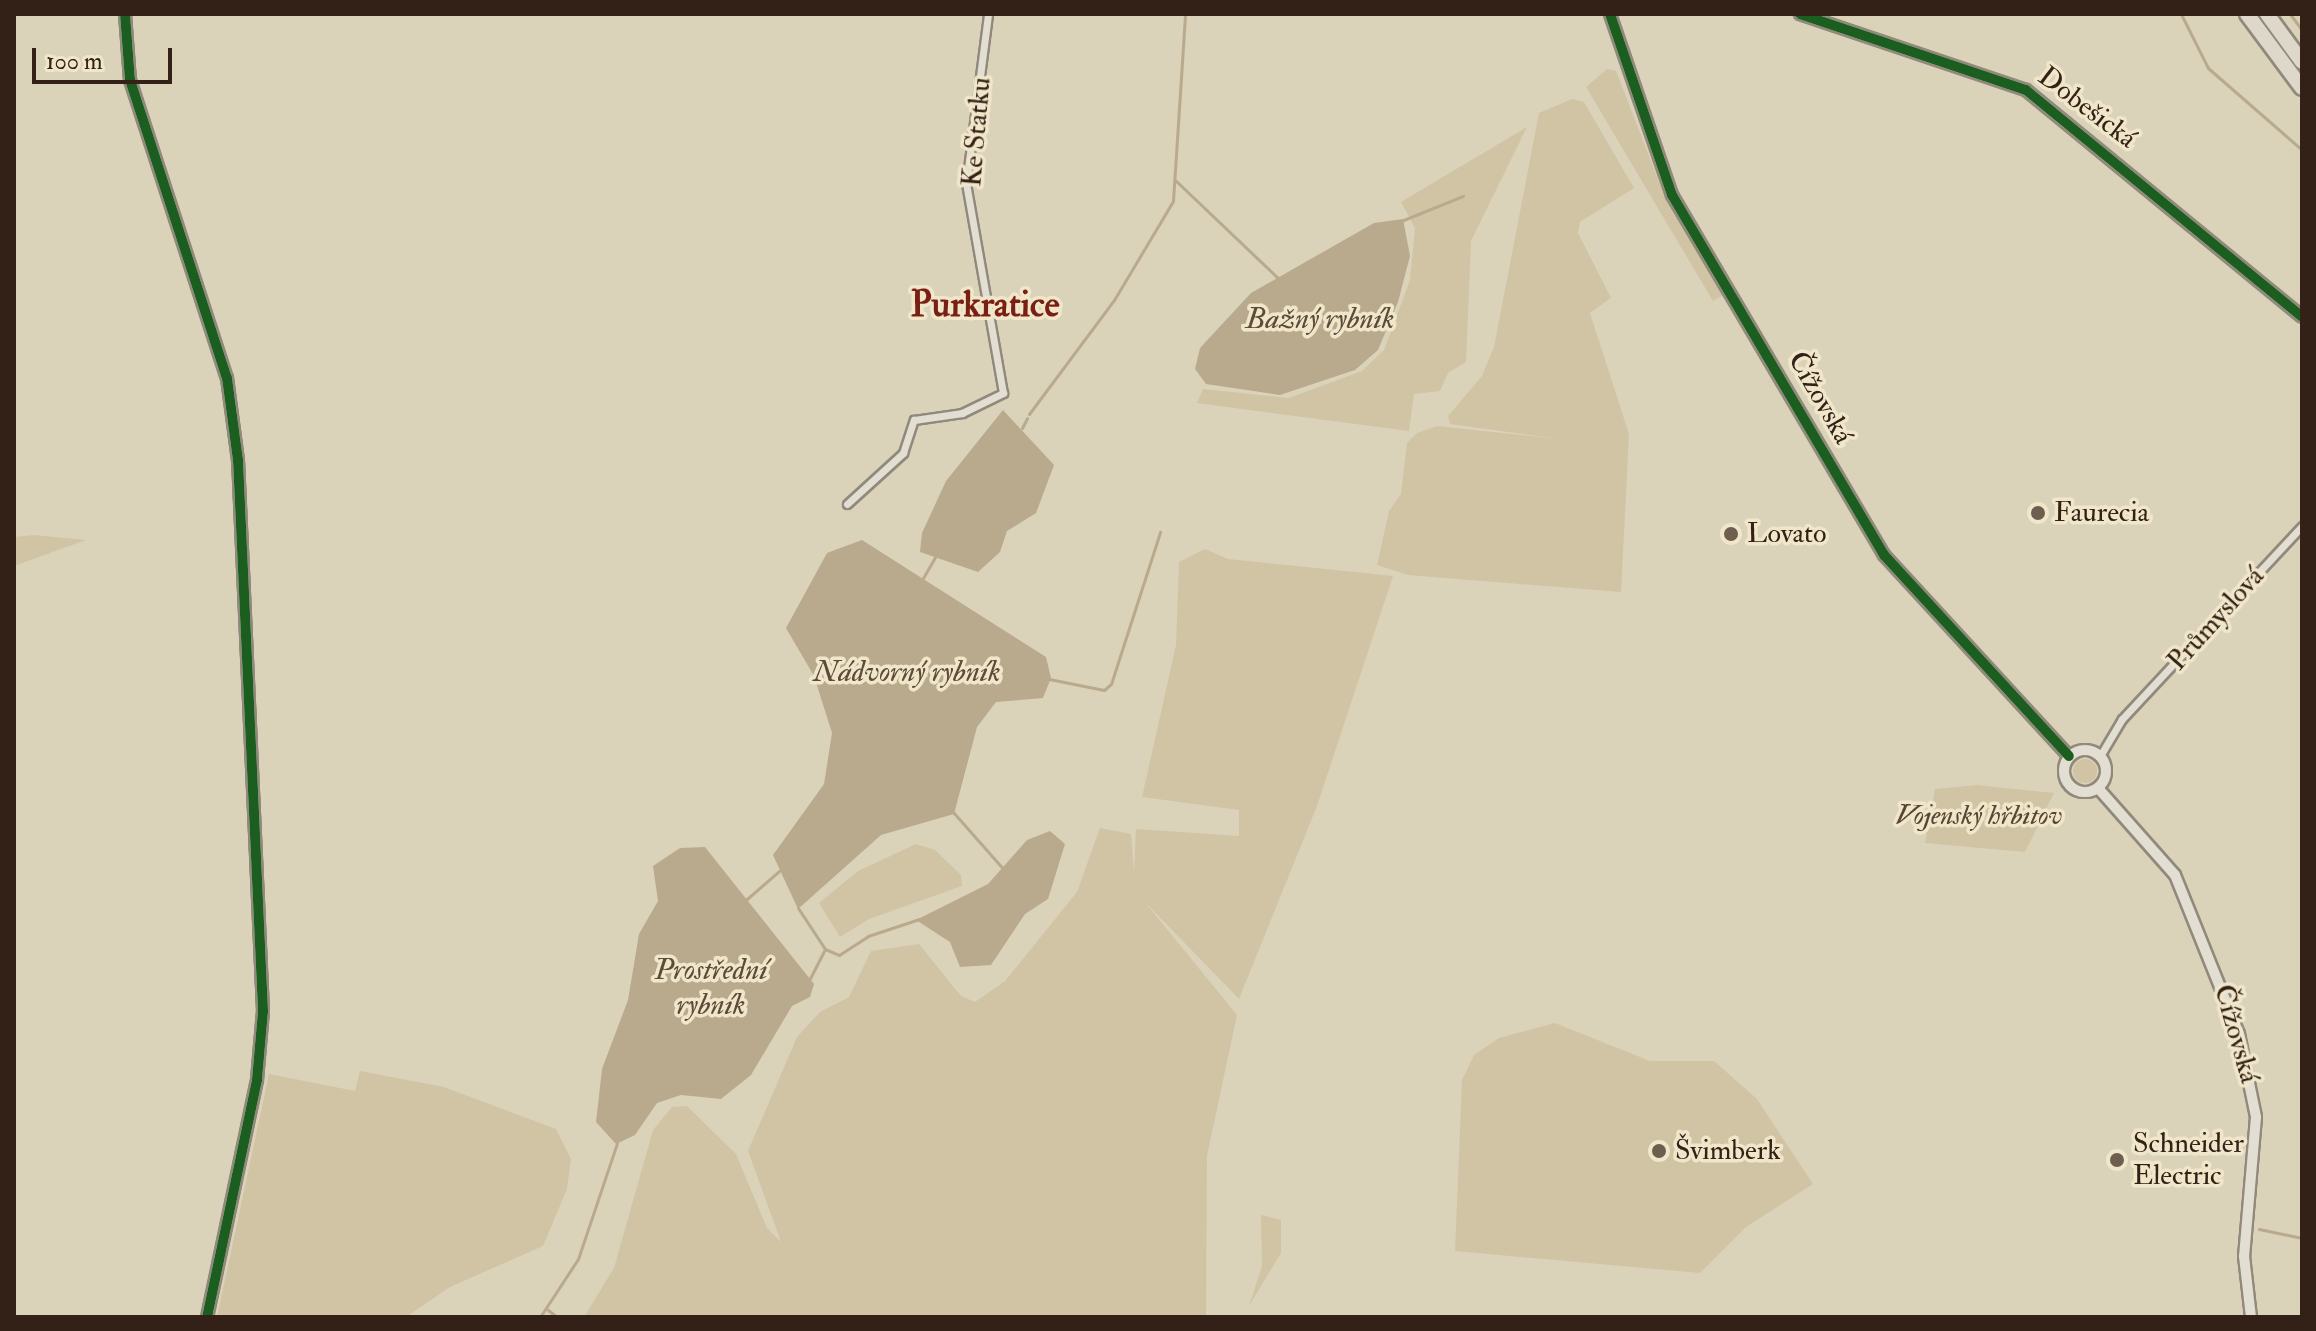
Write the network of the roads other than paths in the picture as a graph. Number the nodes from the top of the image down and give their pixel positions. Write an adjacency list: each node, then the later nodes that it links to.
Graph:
1 (125, 14): 15 (street)
2 (988, 14): 10 (street, Ke Statku)
3 (1610, 14): 12 (street, Čížovská)
4 (1800, 14): 9 (street, Dobešická)
5 (2247, 14): 8 (highway)
6 (2267, 14): 7 (highway)
7 (2302, 62)
8 (2302, 88)
9 (2302, 317)
10 (847, 504)
11 (2302, 526): 13 (street, Průmyslová)
12 (2069, 756): 13 (street); 14 (street, Čížovská)
13 (2100, 756): 14 (street)
14 (2098, 788): 16 (street, Čížovská)
15 (207, 1317)
16 (2251, 1317)

